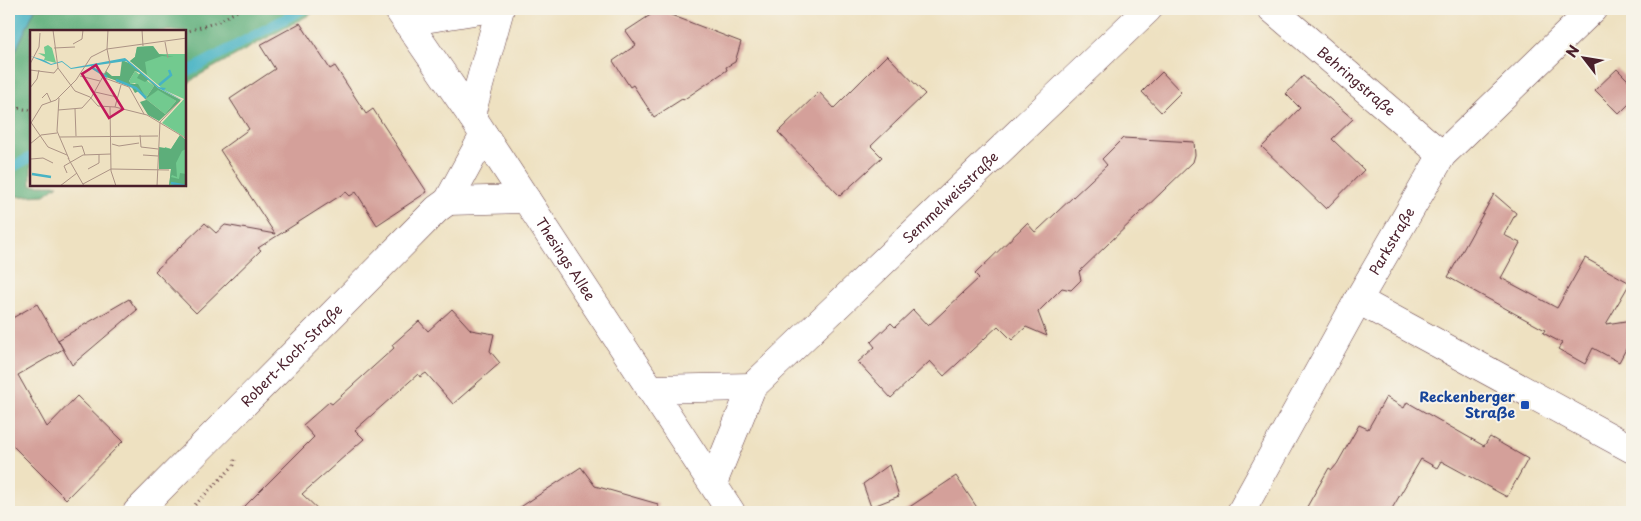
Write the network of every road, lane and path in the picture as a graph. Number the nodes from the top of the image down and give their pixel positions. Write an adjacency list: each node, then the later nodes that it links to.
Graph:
1 (241, 9): 8 (path)
2 (486, 9): 7 (street)
3 (500, 9): 11 (street, Robert-Koch-Straße)
4 (1148, 9): 16 (street, Semmelweisstraße)
5 (1272, 9): 12 (street, Behringstraße)
6 (1593, 9): 12 (street, Parkstraße)
7 (402, 15): 11 (street, Thesings Allee)
8 (186, 32)
9 (9, 107): 10 (path)
10 (30, 110)
11 (477, 125): 13 (street, Thesings Allee); 14 (street, Robert-Koch-Straße)
12 (1442, 155): 15 (street, Parkstraße)
13 (526, 199): 14 (street); 17 (street, Thesings Allee)
14 (448, 201): 20 (street, Robert-Koch-Straße)
15 (1358, 300): 18 (street); 22 (street, Parkstraße)
16 (752, 387): 17 (street); 19 (street, Semmelweisstraße)
17 (650, 389): 19 (street, Thesings Allee)
18 (1632, 450)
19 (713, 483): 21 (street, Thesings Allee)
20 (137, 512)
21 (731, 512)
22 (1240, 512)

